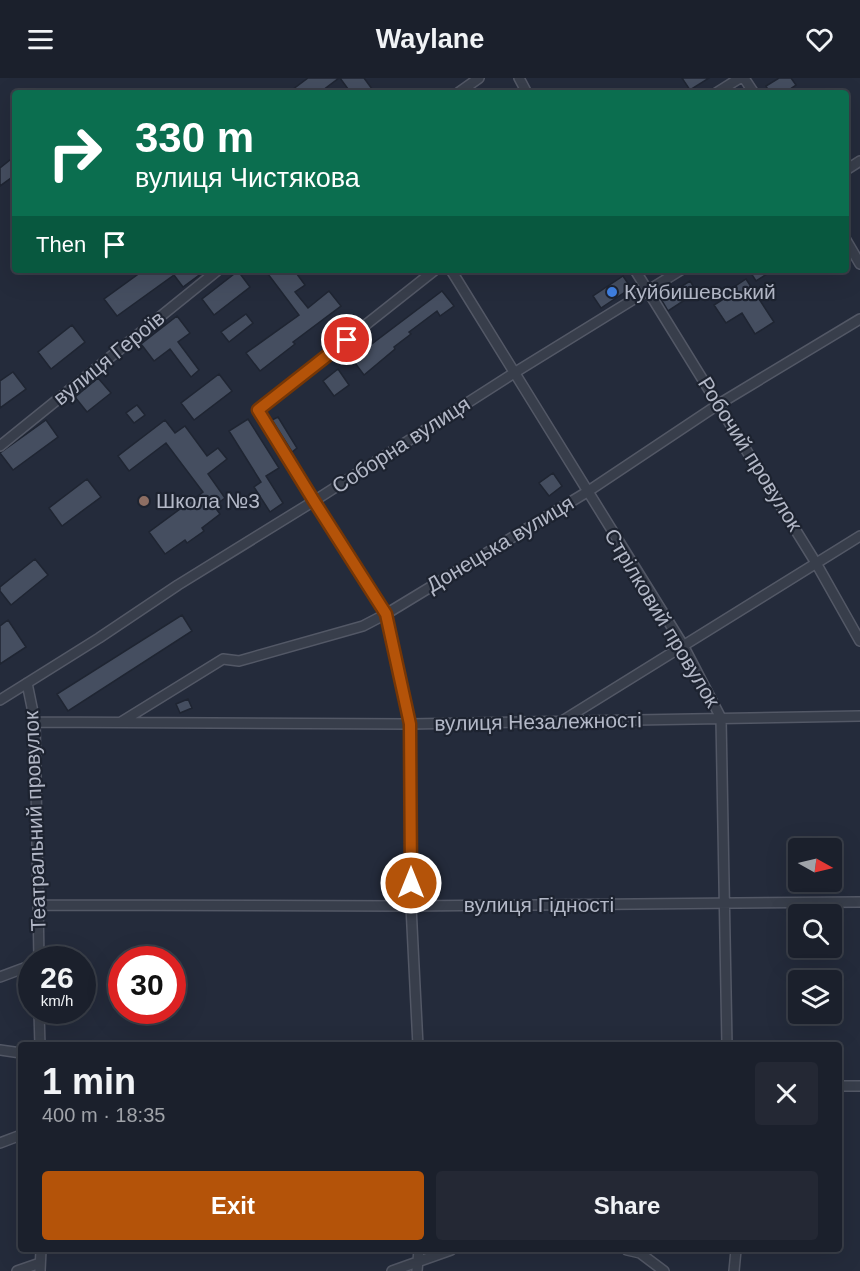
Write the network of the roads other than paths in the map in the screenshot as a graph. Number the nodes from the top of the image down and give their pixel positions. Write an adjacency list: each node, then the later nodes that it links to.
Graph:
1 (479, 78): 3 (street)
2 (742, 78): 4 (street); 5 (street)
3 (462, 90)
4 (721, 90)
5 (752, 90)
6 (849, 245): 7 (street)
7 (860, 264)
8 (214, 273): 17 (street, вулиця Героїв)
9 (431, 273): 19 (street)
10 (454, 273): 15 (street, Стрілковий провулок)
11 (637, 273): 13 (street, Робочий провулок)
12 (676, 273): 13 (street, Соборна вулиця)
13 (648, 290): 15 (street, Соборна вулиця); 16 (street, Робочий провулок)
14 (860, 319): 16 (street, Донецька вулиця)
15 (514, 373): 18 (street, Стрілковий провулок); 19 (street, Соборна вулиця)
16 (719, 404): 18 (street, Донецька вулиця); 21 (street, Робочий провулок)
17 (0, 446)
18 (587, 492): 22 (street, Донецька вулиця); 24 (street, Стрілковий провулок)
19 (314, 501): 22 (street); 25 (street, Соборна вулиця)
20 (860, 536): 21 (street)
21 (816, 563): 23 (street, Робочий провулок); 24 (street)
22 (386, 614): 30 (street, Донецька вулиця); 32 (street)
23 (860, 641)
24 (682, 645): 28 (street, Стрілковий провулок); 31 (street)
25 (27, 683): 26 (street, Соборна вулиця); 29 (street, Театральний провулок)
26 (0, 700)
27 (860, 716): 28 (street, вулиця Незалежності)
28 (721, 718): 31 (street, вулиця Незалежності); 34 (street, Стрілковий провулок)
29 (35, 722): 30 (street, вулиця Незалежності); 35 (street, Театральний провулок)
30 (121, 722): 32 (street, вулиця Незалежності)
31 (560, 722): 32 (street, вулиця Незалежності)
32 (410, 724): 36 (street)
33 (860, 902): 34 (street, вулиця Гідності)
34 (724, 904): 36 (street, вулиця Гідності); 43 (street, Стрілковий провулок)
35 (38, 905): 36 (street, вулиця Гідності); 37 (street, Театральний провулок)
36 (411, 906): 42 (street)
37 (39, 946)
38 (18, 970): 39 (street)
39 (0, 977)
40 (39, 1024): 41 (street)
41 (40, 1042)
42 (418, 1042)
43 (728, 1042)
44 (0, 1050): 45 (street)
45 (18, 1053)
46 (842, 1086): 47 (street)
47 (860, 1086)
48 (18, 1137): 49 (street)
49 (0, 1143)
50 (41, 1252): 55 (street)
51 (447, 1252): 54 (street)
52 (636, 1252): 58 (street)
53 (736, 1252): 59 (street)
54 (418, 1266): 57 (street)
55 (40, 1267): 56 (street)
56 (17, 1271)
57 (392, 1271)
58 (664, 1271)
59 (734, 1271)

